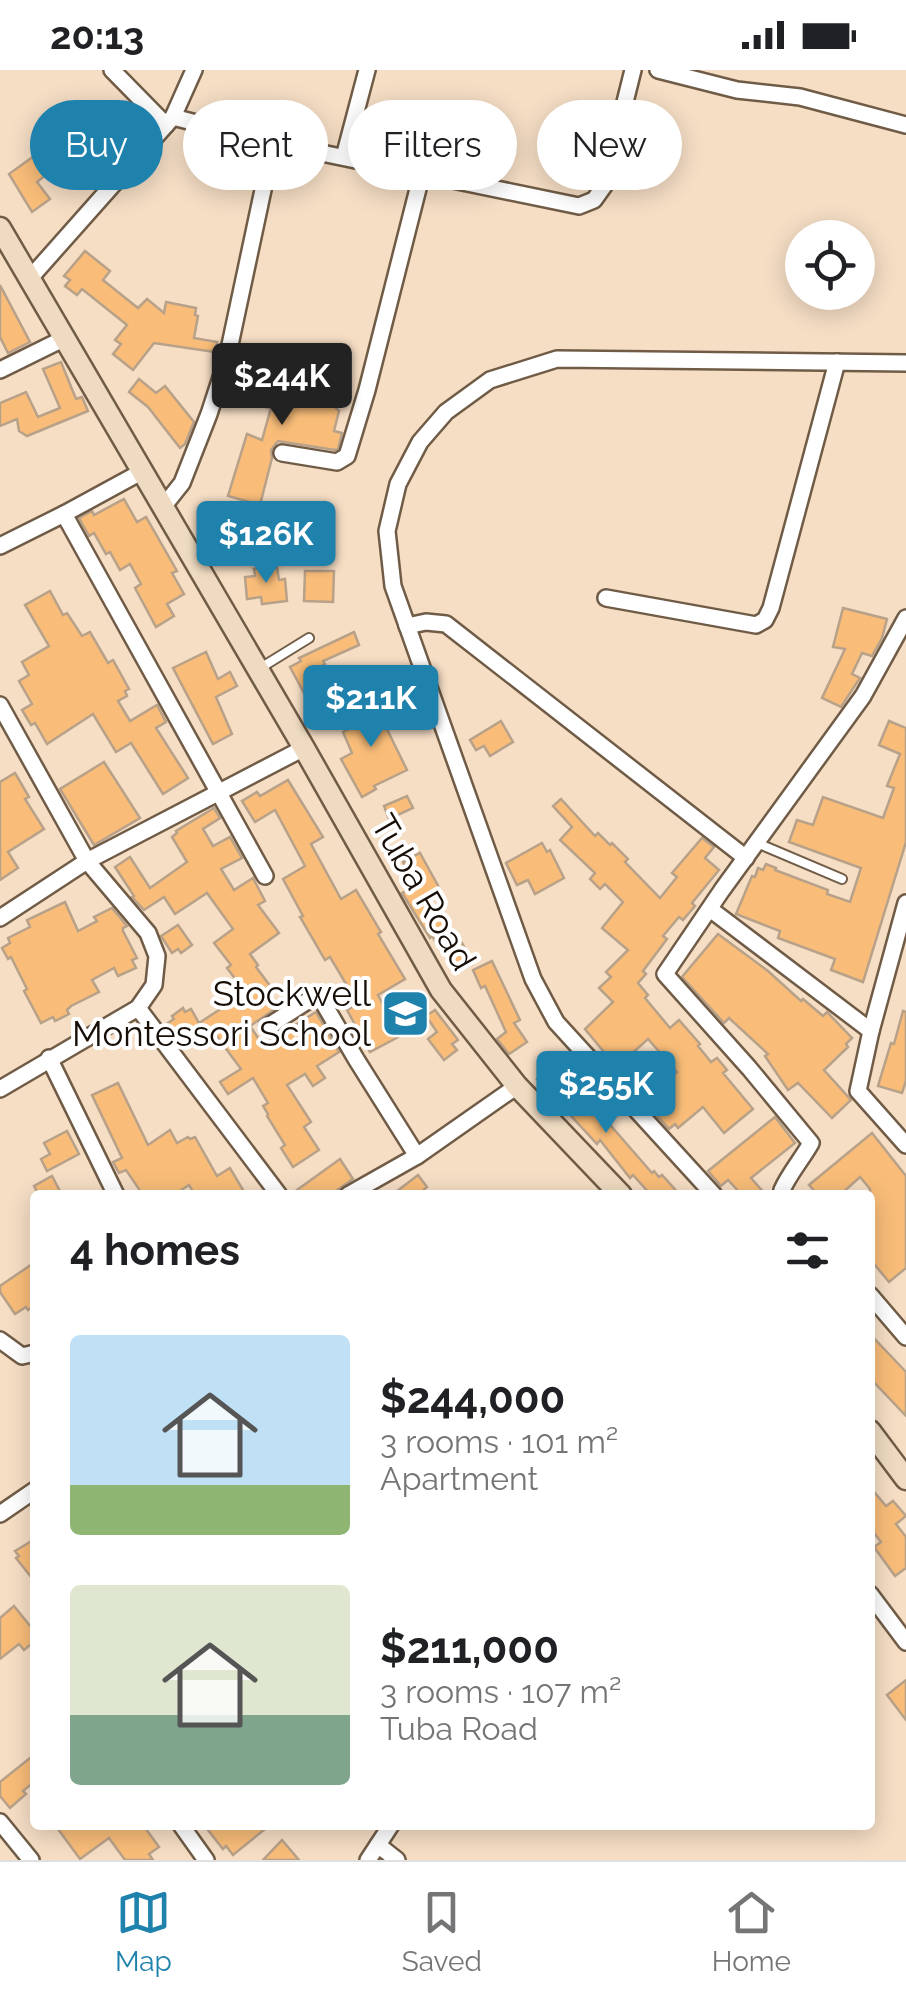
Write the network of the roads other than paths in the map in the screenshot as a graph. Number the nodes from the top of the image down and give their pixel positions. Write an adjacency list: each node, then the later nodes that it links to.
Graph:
1 (112, 70): 6 (street)
2 (194, 70): 6 (street)
3 (367, 70): 10 (street)
4 (633, 70): 14 (street)
5 (658, 70): 8 (street)
6 (169, 121): 7 (street); 16 (street)
7 (183, 124)
8 (906, 125)
9 (328, 154): 10 (street)
10 (344, 157): 11 (street)
11 (348, 158)
12 (263, 190): 23 (street)
13 (418, 190): 21 (street)
14 (502, 190)
15 (0, 228): 16 (street, Tuba Road)
16 (30, 277): 17 (street, Tuba Road)
17 (65, 338): 20 (street); 22 (street, Tuba Road)
18 (836, 362): 19 (street); 26 (street); 28 (street)
19 (906, 362)
20 (0, 370)
21 (282, 454)
22 (143, 471): 23 (street, Tuba Road); 24 (street)
23 (163, 507): 30 (street, Tuba Road)
24 (64, 514): 25 (street); 34 (street)
25 (0, 546)
26 (606, 598)
27 (906, 618): 35 (street)
28 (407, 626): 36 (street); 55 (street)
29 (309, 638): 30 (lane)
30 (259, 670): 33 (street, Tuba Road)
31 (0, 705): 32 (street)
32 (4, 728): 37 (street)
33 (304, 748): 34 (street); 47 (street, Tuba Road)
34 (220, 792): 37 (street); 38 (street)
35 (757, 843): 36 (street); 39 (lane)
36 (746, 858): 41 (street)
37 (87, 862): 42 (street); 43 (street)
38 (266, 876)
39 (842, 878)
40 (906, 903): 45 (street)
41 (710, 909): 45 (street); 56 (street)
42 (0, 918)
43 (138, 1008): 46 (street); 52 (street)
44 (267, 1027): 50 (street)
45 (871, 1031): 49 (street)
46 (49, 1058): 48 (street); 51 (street)
47 (517, 1086): 50 (street); 54 (street, Tuba Road)
48 (0, 1089)
49 (906, 1146)
50 (417, 1156): 53 (street)
51 (114, 1190)
52 (275, 1190)
53 (357, 1190)
54 (616, 1190)
55 (709, 1190)
56 (782, 1190)
57 (875, 1301): 58 (street)
58 (906, 1337)
59 (0, 1340): 60 (street)
60 (30, 1354)
61 (875, 1438): 62 (street)
62 (906, 1479)
63 (30, 1493): 64 (street)
64 (0, 1514)
65 (875, 1601): 66 (street)
66 (906, 1642)
67 (0, 1822): 71 (street)
68 (185, 1830): 72 (street)
69 (388, 1830): 70 (street)
70 (378, 1845): 73 (street); 74 (street)
71 (32, 1860)
72 (206, 1860)
73 (368, 1860)
74 (396, 1860)

